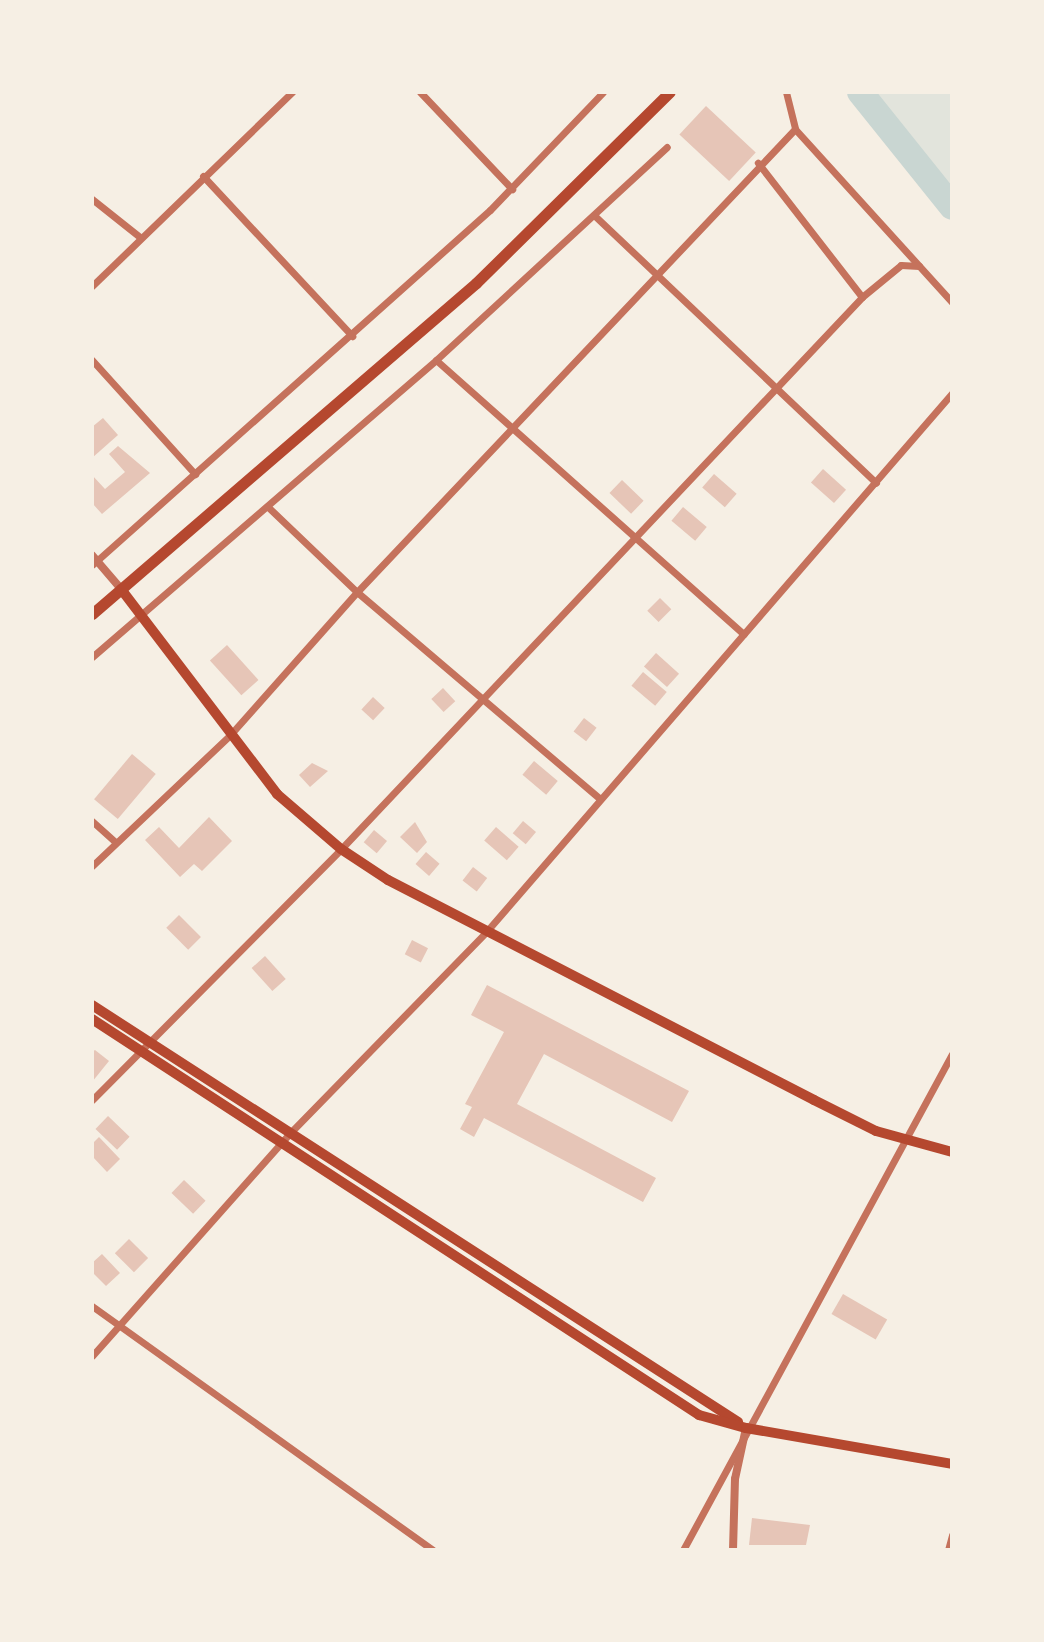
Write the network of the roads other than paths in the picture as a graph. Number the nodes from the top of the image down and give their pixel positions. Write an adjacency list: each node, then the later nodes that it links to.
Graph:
1 (292, 92): 9 (street)
2 (420, 92): 10 (street)
3 (603, 92): 10 (street)
4 (670, 92): 30 (highway)
5 (786, 92): 6 (street)
6 (795, 129): 8 (street); 14 (street)
7 (667, 147): 12 (street)
8 (758, 163): 15 (street); 17 (street)
9 (203, 176): 13 (street); 19 (street)
10 (512, 189): 19 (street)
11 (92, 199): 13 (street)
12 (596, 217): 15 (street); 21 (street)
13 (140, 237): 16 (street)
14 (919, 266): 17 (street); 18 (street)
15 (656, 277): 22 (street); 24 (street)
16 (92, 286)
17 (862, 297): 22 (street)
18 (952, 302)
19 (352, 336): 25 (street)
20 (92, 360): 25 (street)
21 (436, 360): 24 (street); 27 (street)
22 (777, 387): 26 (street); 28 (street)
23 (952, 393): 26 (street)
24 (512, 429): 28 (street); 31 (street)
25 (195, 474): 29 (street)
26 (876, 483): 34 (street)
27 (268, 507): 31 (street); 33 (street)
28 (635, 536): 34 (street); 36 (street)
29 (94, 560): 30 (street)
30 (121, 589): 32 (highway); 33 (main road)
31 (357, 592): 36 (street); 37 (street)
32 (92, 614)
33 (141, 615): 35 (street); 37 (main road)
34 (744, 634): 38 (street)
35 (92, 657)
36 (480, 698): 38 (street); 41 (street)
37 (230, 735): 40 (street); 41 (main road)
38 (600, 799): 43 (street)
39 (92, 821): 40 (street)
40 (115, 842): 42 (street)
41 (341, 849): 43 (main road); 46 (street)
42 (92, 866)
43 (486, 932): 49 (street); 50 (main road)
44 (92, 1005): 46 (main road)
45 (92, 1019): 46 (main road)
46 (144, 1046): 48 (street); 49 (main road); 51 (main road)
47 (952, 1054): 50 (street)
48 (92, 1100)
49 (290, 1133): 51 (street); 56 (main road)
50 (908, 1142): 52 (main road); 56 (street)
51 (281, 1144): 54 (street); 56 (main road)
52 (952, 1152)
53 (92, 1306): 54 (street)
54 (118, 1325): 55 (street); 59 (street)
55 (92, 1356)
56 (746, 1428): 57 (main road); 60 (street); 61 (street)
57 (952, 1464)
58 (952, 1535): 62 (street)
59 (433, 1550)
60 (683, 1550)
61 (733, 1550)
62 (948, 1550)

